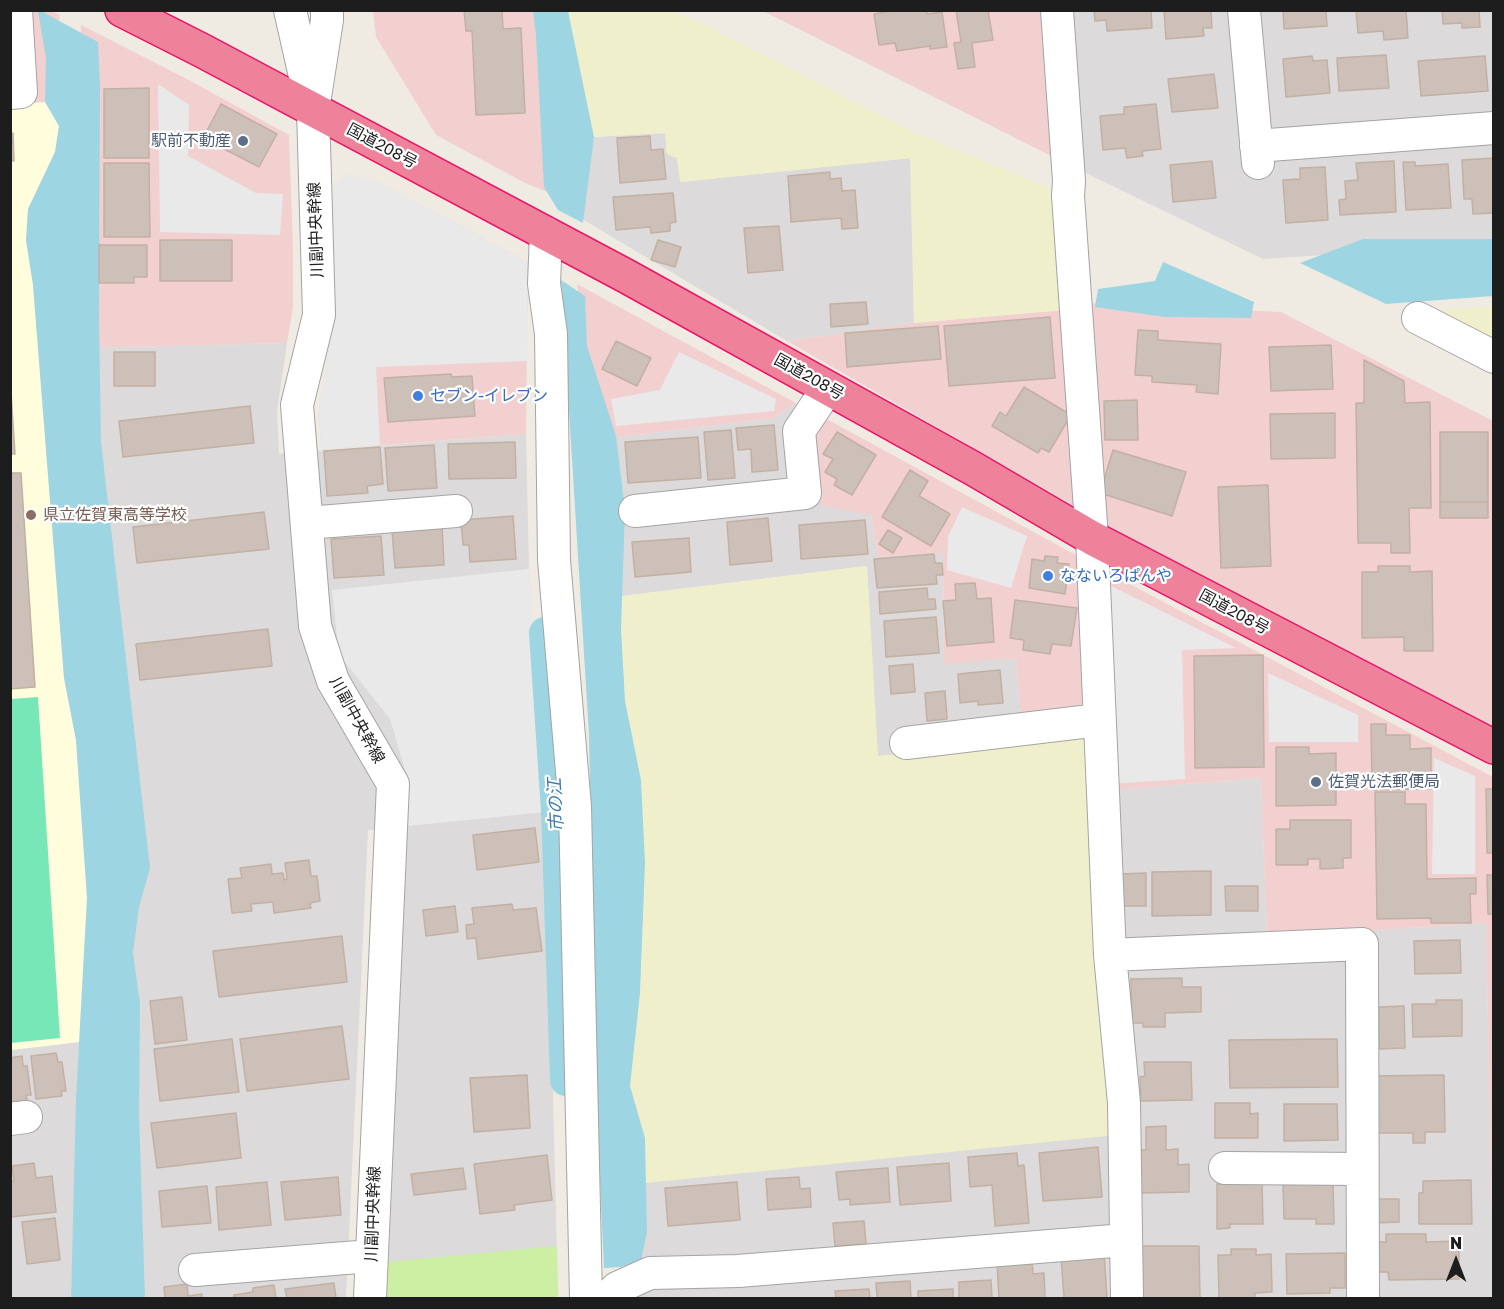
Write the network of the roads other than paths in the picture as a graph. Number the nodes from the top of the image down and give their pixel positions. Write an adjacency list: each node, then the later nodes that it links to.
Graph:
1 (16, 10): 7 (street)
2 (123, 10): 8 (highway, 国道208号)
3 (290, 10): 8 (street)
4 (327, 10): 8 (street)
5 (1057, 10): 17 (street)
6 (1244, 10): 9 (street)
7 (10, 93)
8 (313, 110): 10 (highway, 国道208号); 16 (street, 川副中央幹線)
9 (1494, 128)
10 (546, 233): 13 (highway, 国道208号); 29 (street)
11 (1418, 318): 12 (street)
12 (1494, 357)
13 (828, 388): 15 (street); 17 (highway, 国道208号)
14 (456, 511): 16 (street)
15 (635, 511)
16 (306, 523): 25 (street, 川副中央幹線)
17 (1092, 538): 18 (street); 20 (highway, 国道208号)
18 (1099, 720): 19 (street); 21 (street)
19 (906, 743)
20 (1494, 747)
21 (1110, 955): 23 (street); 24 (street)
22 (1225, 1168): 23 (street)
23 (1362, 1168): 31 (street)
24 (1125, 1240): 27 (street); 30 (street)
25 (370, 1256): 26 (street); 28 (street, 川副中央幹線)
26 (195, 1270)
27 (612, 1293)
28 (370, 1299)
29 (586, 1299)
30 (1127, 1299)
31 (1363, 1299)

